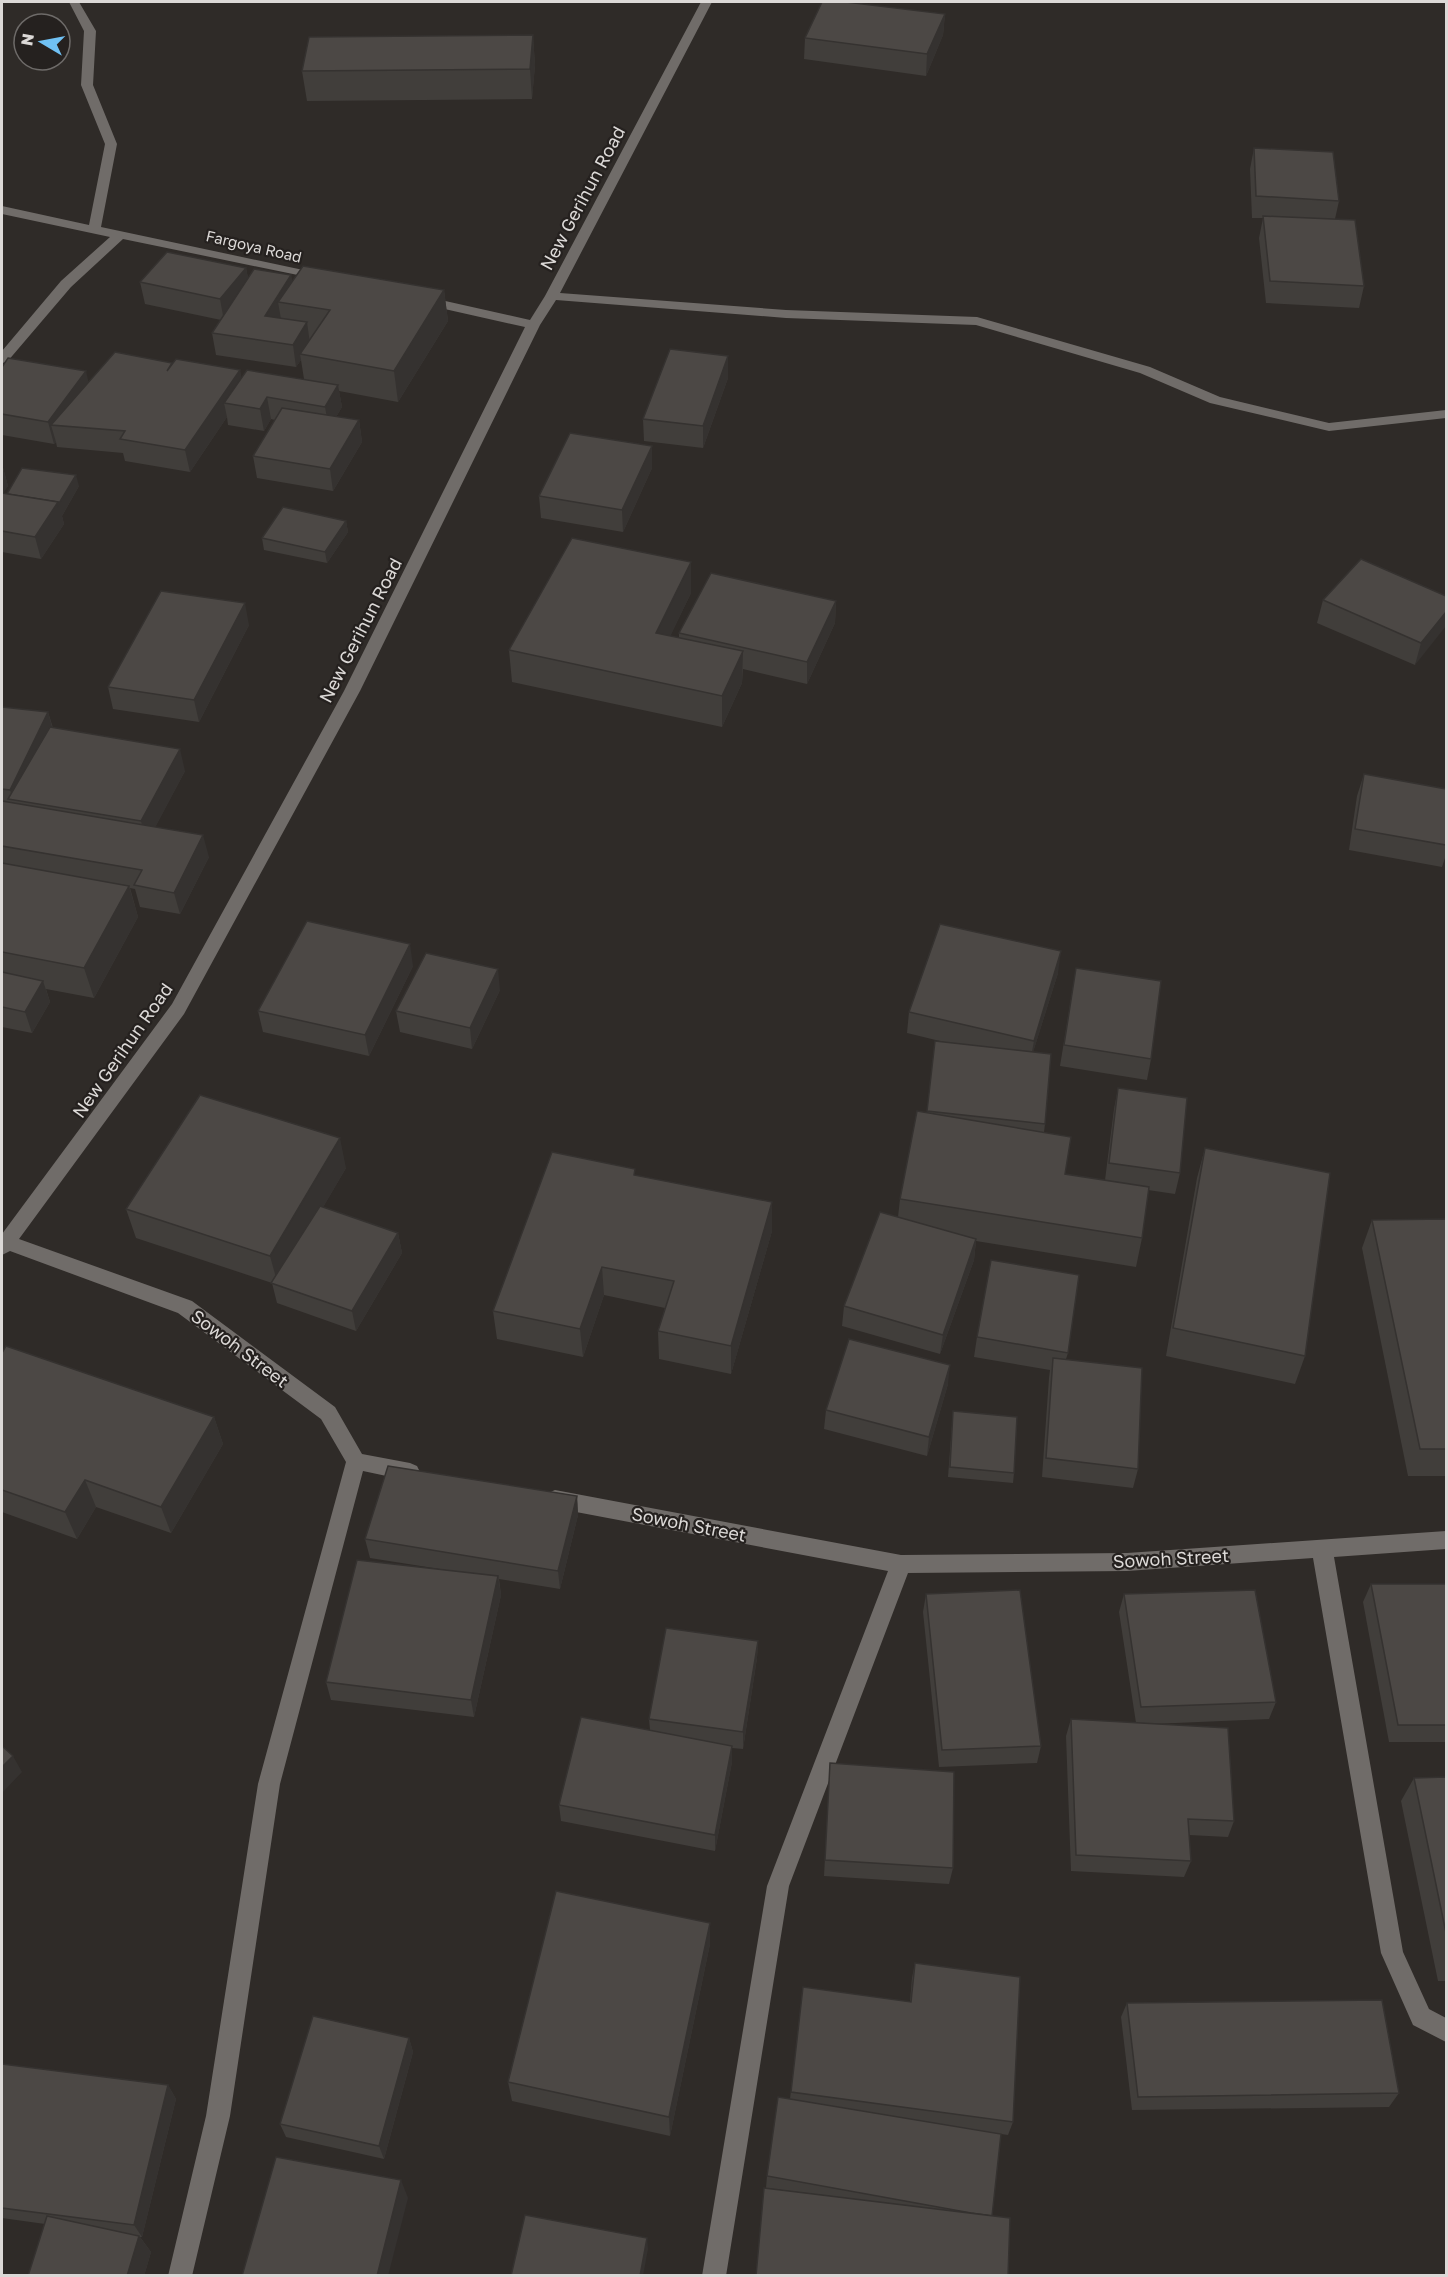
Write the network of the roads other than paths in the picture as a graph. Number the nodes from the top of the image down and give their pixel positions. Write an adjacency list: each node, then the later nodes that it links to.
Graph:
1 (74, 2): 4 (street)
2 (706, 2): 7 (street, New Gerihun Road)
3 (2, 210): 4 (street, Fargoya Road)
4 (95, 228): 5 (street, Fargoya Road)
5 (121, 234): 6 (street, Fargoya Road); 10 (street)
6 (339, 282)
7 (552, 296): 9 (street, New Gerihun Road); 11 (street)
8 (407, 297): 9 (street)
9 (533, 325): 12 (street, New Gerihun Road)
10 (2, 359)
11 (1446, 414)
12 (4, 1245): 13 (street, Sowoh Street)
13 (356, 1461): 14 (street); 20 (street)
14 (426, 1474)
15 (542, 1496): 18 (street, Sowoh Street)
16 (1446, 1540): 17 (street, Sowoh Street)
17 (1322, 1549): 18 (street, Sowoh Street); 19 (street)
18 (901, 1564): 21 (street)
19 (1446, 2031)
20 (180, 2276)
21 (714, 2276)

